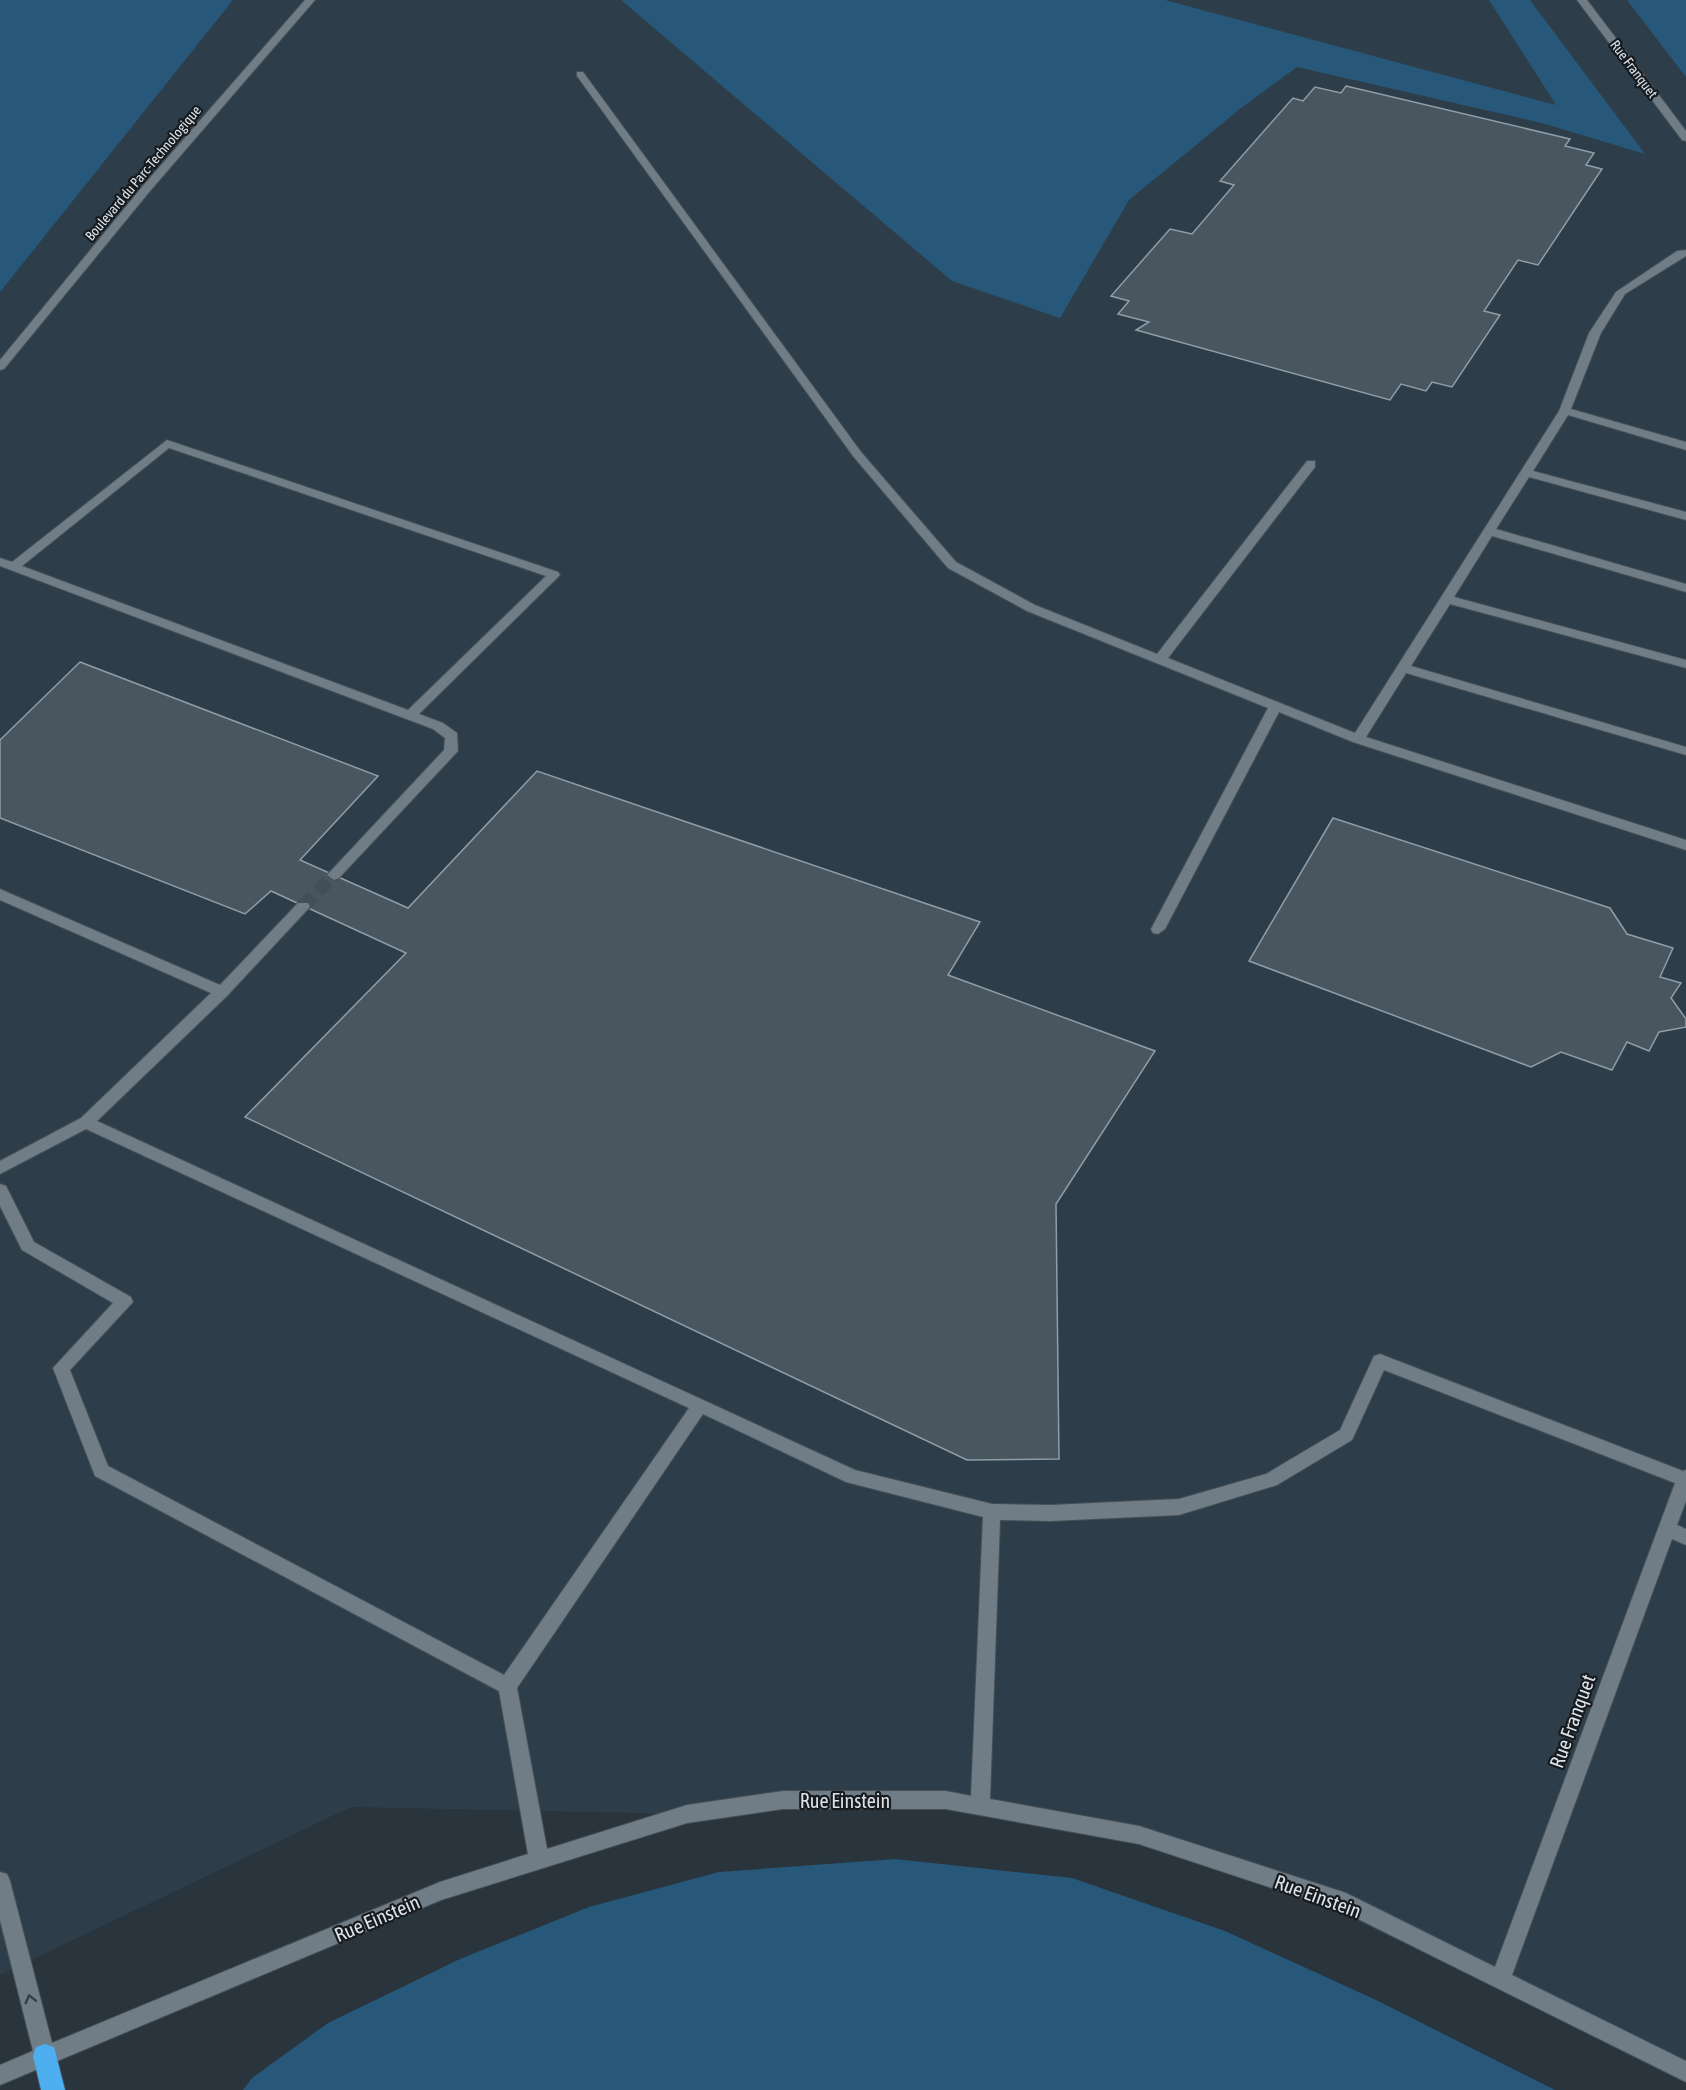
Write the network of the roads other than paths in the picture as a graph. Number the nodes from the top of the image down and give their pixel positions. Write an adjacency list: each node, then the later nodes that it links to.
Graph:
1 (310, 0): 6 (street, Boulevard du Parc-Technologique)
2 (1582, 0): 4 (street, Rue Franquet)
3 (580, 74): 17 (street)
4 (1686, 138)
5 (1686, 253): 7 (street)
6 (0, 367)
7 (1565, 411): 8 (street); 10 (street)
8 (1686, 446)
9 (1311, 464): 17 (street)
10 (1526, 473): 11 (street); 12 (street)
11 (1686, 516)
12 (1489, 531): 15 (street); 16 (street)
13 (0, 562): 14 (street)
14 (13, 567): 21 (street); 21 (street)
15 (1686, 588)
16 (1446, 599): 18 (street); 19 (street)
17 (1160, 660): 20 (street)
18 (1686, 664)
19 (1403, 668): 22 (street); 23 (street)
20 (1276, 706): 22 (street); 28 (street)
21 (410, 715): 25 (street)
22 (1358, 739): 24 (street)
23 (1686, 751)
24 (1686, 845)
25 (334, 875)
26 (0, 894): 29 (street)
27 (303, 906): 29 (street)
28 (1158, 928)
29 (222, 992): 30 (street)
30 (86, 1122): 31 (street); 33 (street)
31 (0, 1168)
32 (0, 1190): 38 (street)
33 (700, 1405): 35 (street); 38 (street)
34 (1686, 1478): 35 (street); 36 (street, Rue Franquet)
35 (992, 1512): 39 (street)
36 (1666, 1530): 37 (street); 42 (street, Rue Franquet)
37 (1686, 1537)
38 (507, 1686): 40 (street)
39 (980, 1806): 40 (street, Rue Einstein); 42 (street, Rue Einstein)
40 (539, 1860): 43 (street, Rue Einstein)
41 (0, 1881): 43 (street, one-way to 41)
42 (1500, 1980): 44 (street, Rue Einstein)
43 (45, 2056): 45 (street, Rue Einstein); 46 (highway)
44 (1686, 2072)
45 (0, 2075)
46 (53, 2090)

